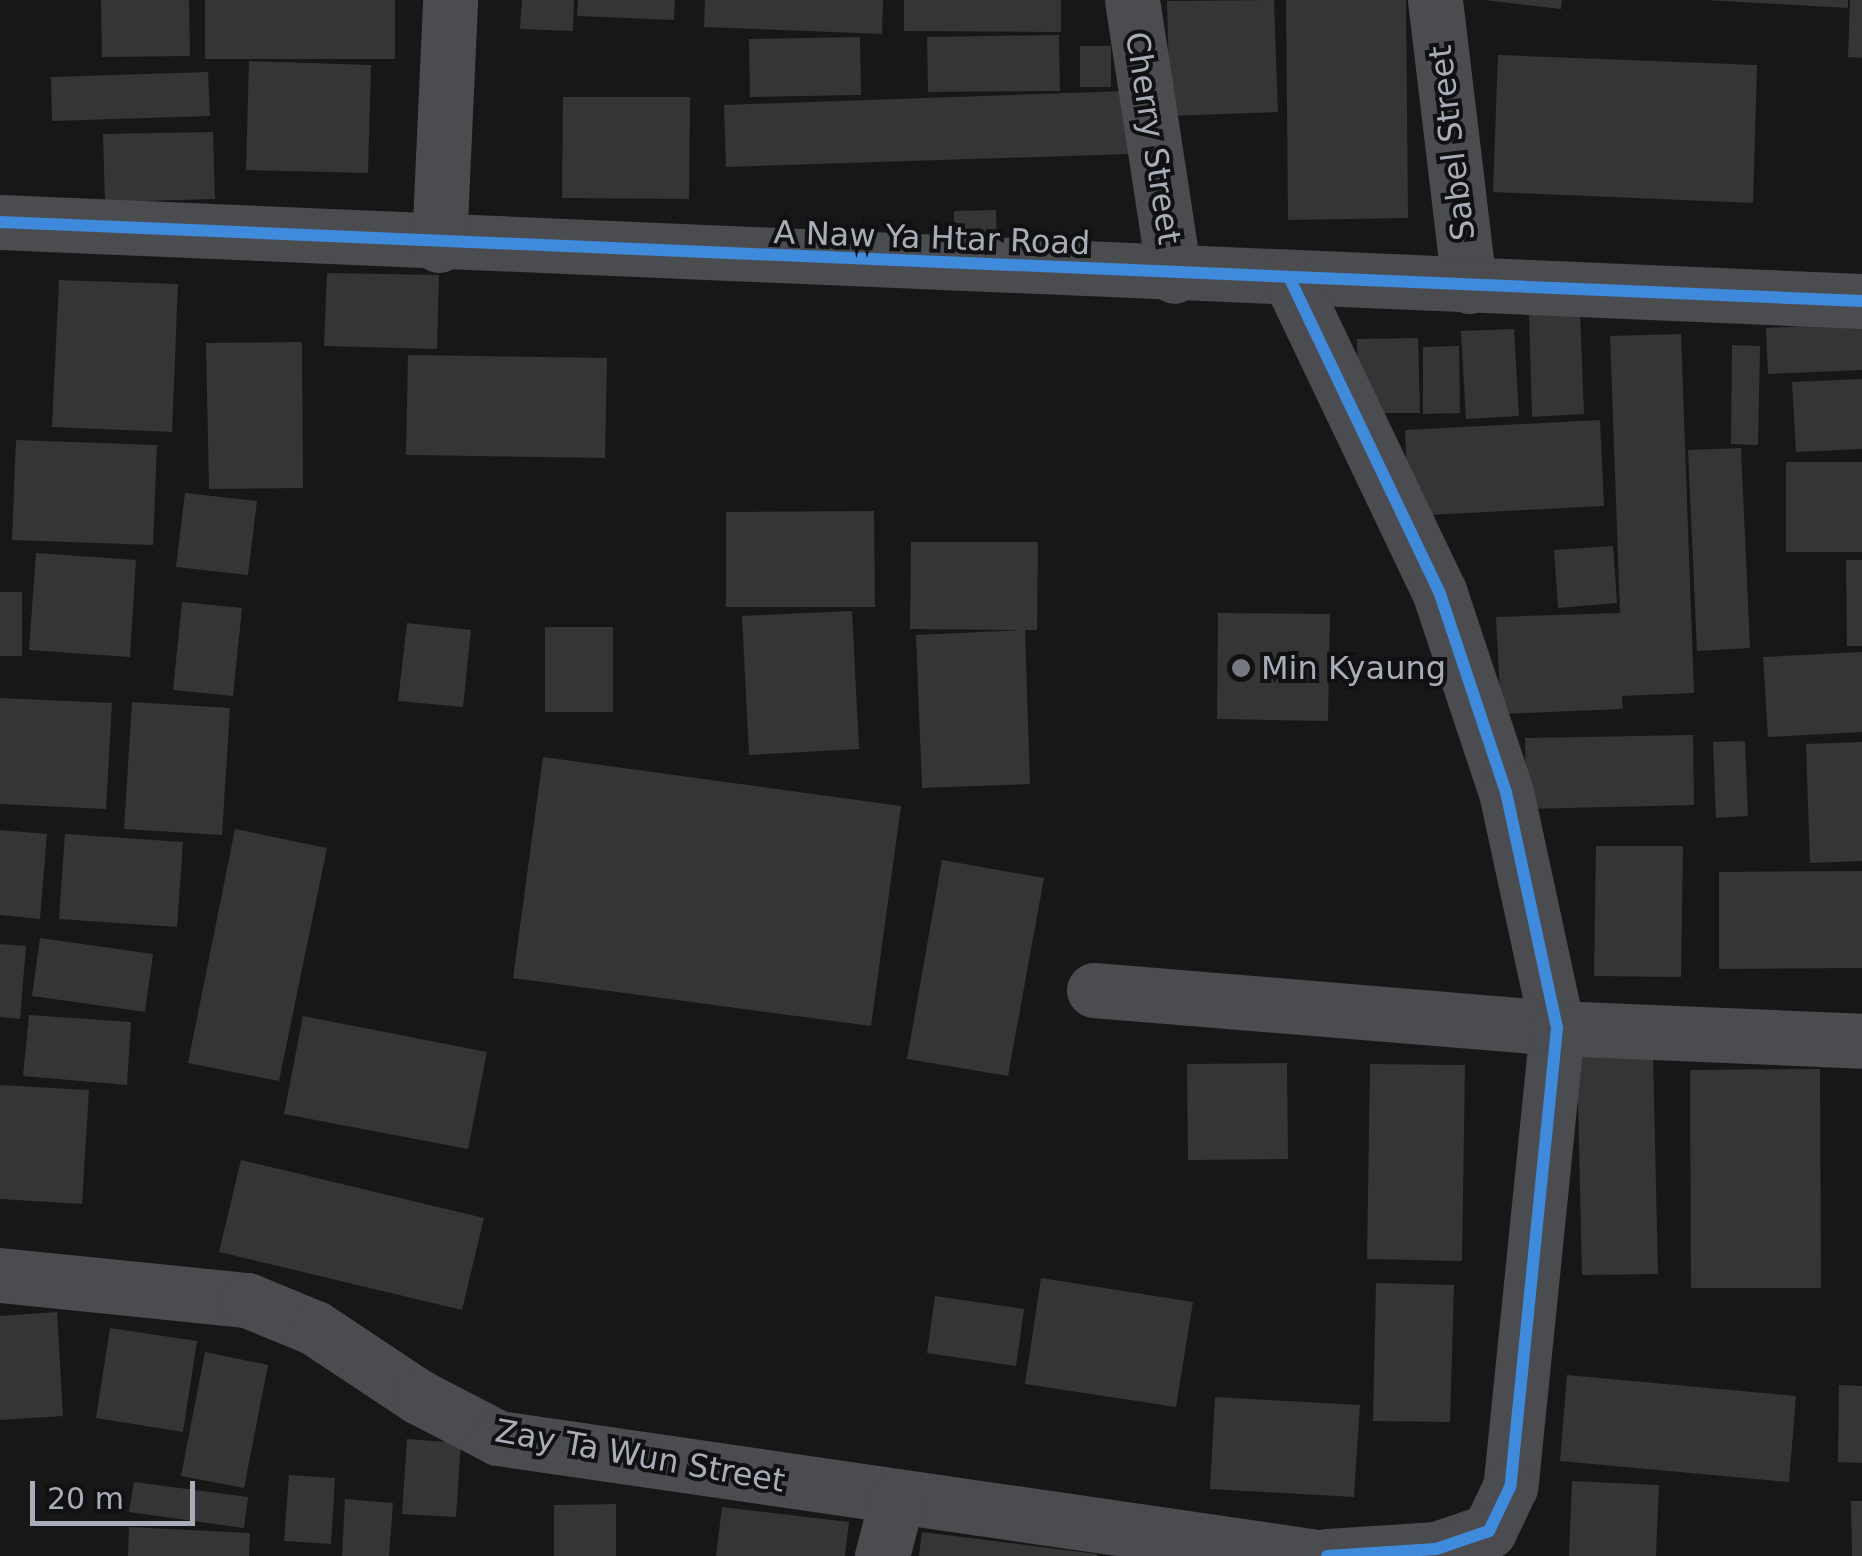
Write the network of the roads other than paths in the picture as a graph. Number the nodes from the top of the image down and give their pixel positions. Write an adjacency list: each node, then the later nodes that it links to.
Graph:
1 (450, 0): 5 (street)
2 (1132, 0): 6 (street, Cherry Street)
3 (1434, 0): 8 (street, Sabel Street)
4 (0, 222): 5 (street, A Naw Ya Htar Road)
5 (439, 245): 6 (street, A Naw Ya Htar Road)
6 (1174, 276): 7 (street, A Naw Ya Htar Road)
7 (1288, 277): 8 (street, A Naw Ya Htar Road); 11 (street)
8 (1468, 286): 9 (street, A Naw Ya Htar Road)
9 (1862, 301)
10 (1094, 990): 11 (street)
11 (1557, 1028): 12 (street); 17 (street)
12 (1862, 1041)
13 (0, 1275): 14 (street, Zay Ta Wun Street)
14 (897, 1498): 15 (street); 16 (street, Zay Ta Wun Street)
15 (882, 1556)
16 (1311, 1556)
17 (1327, 1556)

